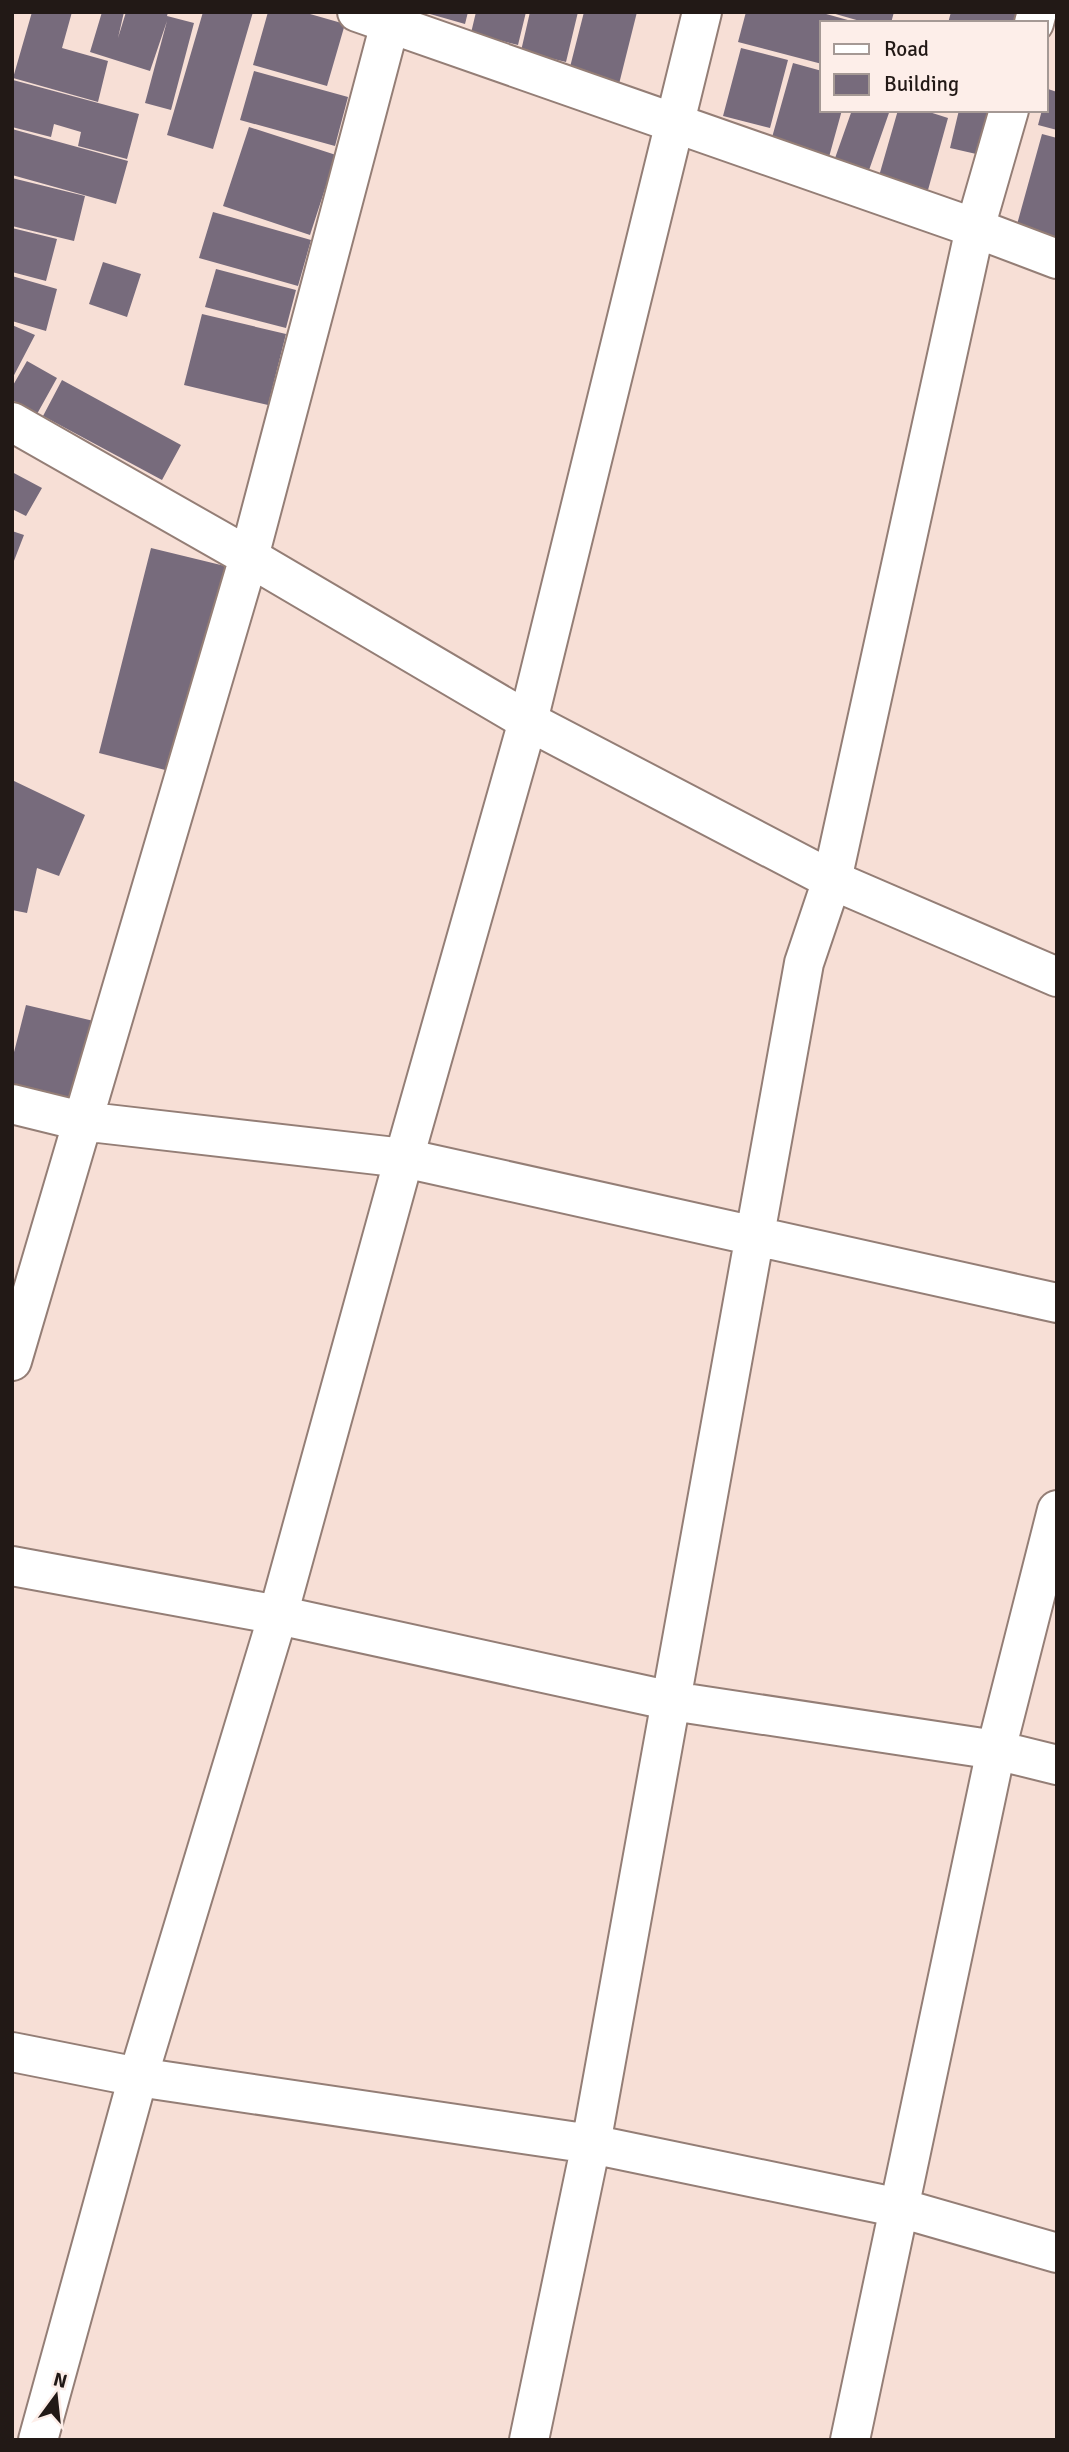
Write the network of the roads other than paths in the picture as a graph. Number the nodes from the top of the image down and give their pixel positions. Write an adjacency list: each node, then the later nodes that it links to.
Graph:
1 (702, 12): 4 (street)
2 (380, 16): 4 (street); 8 (street)
3 (1008, 112): 5 (street)
4 (676, 125): 5 (street); 9 (street)
5 (975, 228): 6 (street); 10 (street)
6 (1057, 259)
7 (12, 422): 8 (street)
8 (249, 557): 9 (street); 13 (street)
9 (528, 721): 10 (street); 14 (street)
10 (832, 880): 11 (street); 15 (street)
11 (1057, 977)
12 (12, 1104): 13 (street)
13 (81, 1121): 14 (street); 17 (street)
14 (404, 1158): 15 (street); 20 (street)
15 (756, 1238): 16 (street); 21 (street)
16 (1057, 1303)
17 (12, 1361)
18 (1057, 1510): 22 (street)
19 (12, 1566): 20 (street)
20 (278, 1615): 21 (street); 25 (street)
21 (672, 1701): 22 (street); 26 (street)
22 (996, 1750): 23 (street); 27 (street)
23 (1057, 1765)
24 (12, 2052): 25 (street)
25 (138, 2077): 26 (street); 29 (street)
26 (592, 2144): 27 (street); 30 (street)
27 (900, 2208): 28 (street); 31 (street)
28 (1057, 2253)
29 (38, 2440)
30 (529, 2440)
31 (850, 2440)

